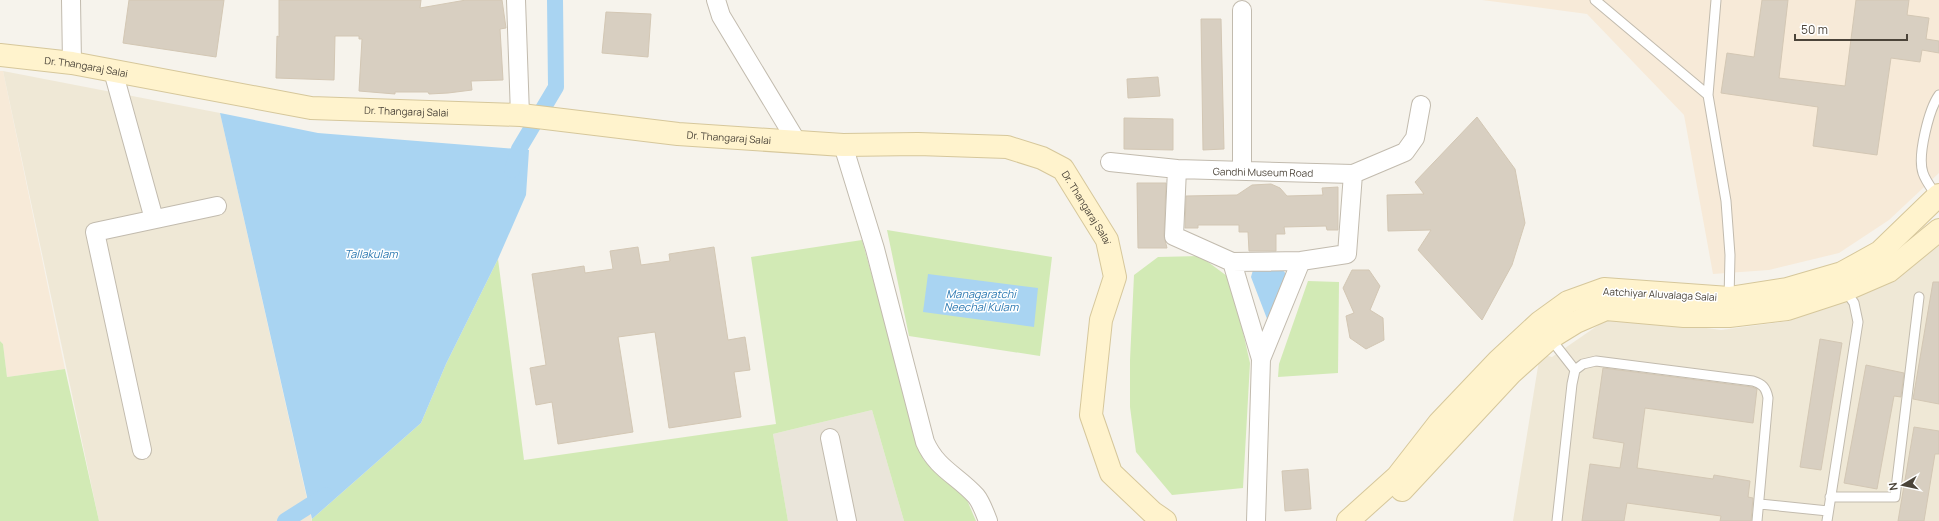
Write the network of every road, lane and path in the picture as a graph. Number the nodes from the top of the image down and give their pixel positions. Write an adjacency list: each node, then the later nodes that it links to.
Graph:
1 (71, 0): 8 (street)
2 (516, 0): 13 (street)
3 (716, 0): 14 (street)
4 (1595, 0): 11 (lane)
5 (1716, 0): 11 (lane)
6 (1242, 10): 18 (street)
7 (0, 55): 8 (street, Dr. Thangaraj Salai)
8 (72, 63): 9 (street, Dr. Thangaraj Salai)
9 (113, 71): 13 (street, Dr. Thangaraj Salai); 22 (street)
10 (1939, 94): 20 (lane)
11 (1708, 95): 28 (lane)
12 (1421, 105): 19 (street)
13 (521, 115): 14 (street, Dr. Thangaraj Salai)
14 (797, 142): 15 (street, Dr. Thangaraj Salai)
15 (843, 145): 38 (street); 39 (street, Dr. Thangaraj Salai)
16 (1110, 162): 17 (street, Gandhi Museum Road)
17 (1177, 170): 18 (street, Gandhi Museum Road); 25 (street)
18 (1242, 171): 19 (street, Gandhi Museum Road)
19 (1353, 174): 24 (street)
20 (1938, 197): 28 (street, Aatchiyar Aluvalaga Salai)
21 (218, 206): 22 (street)
22 (154, 219): 33 (street)
23 (1939, 230): 26 (street, Aatchiyar Aluvalaga Salai)
24 (1301, 261): 25 (street); 30 (street)
25 (1232, 262): 30 (street)
26 (1845, 290): 28 (street, Aatchiyar Aluvalaga Salai); 34 (lane)
27 (1919, 297): 34 (lane)
28 (1729, 307): 29 (street, Aatchiyar Aluvalaga Salai)
29 (1544, 330): 31 (lane); 41 (street, Aatchiyar Aluvalaga Salai); 42 (street, Aatchiyar Aluvalaga Salai)
30 (1261, 359): 40 (street)
31 (1575, 370): 35 (lane); 43 (lane)
32 (830, 438): 37 (street)
33 (142, 450)
34 (1830, 497): 36 (lane)
35 (1760, 504): 36 (lane); 44 (lane)
36 (1828, 511): 45 (lane)
37 (847, 521)
38 (988, 521)
39 (1165, 521)
40 (1256, 521)
41 (1348, 521)
42 (1368, 521)
43 (1557, 521)
44 (1757, 521)
45 (1827, 521)

